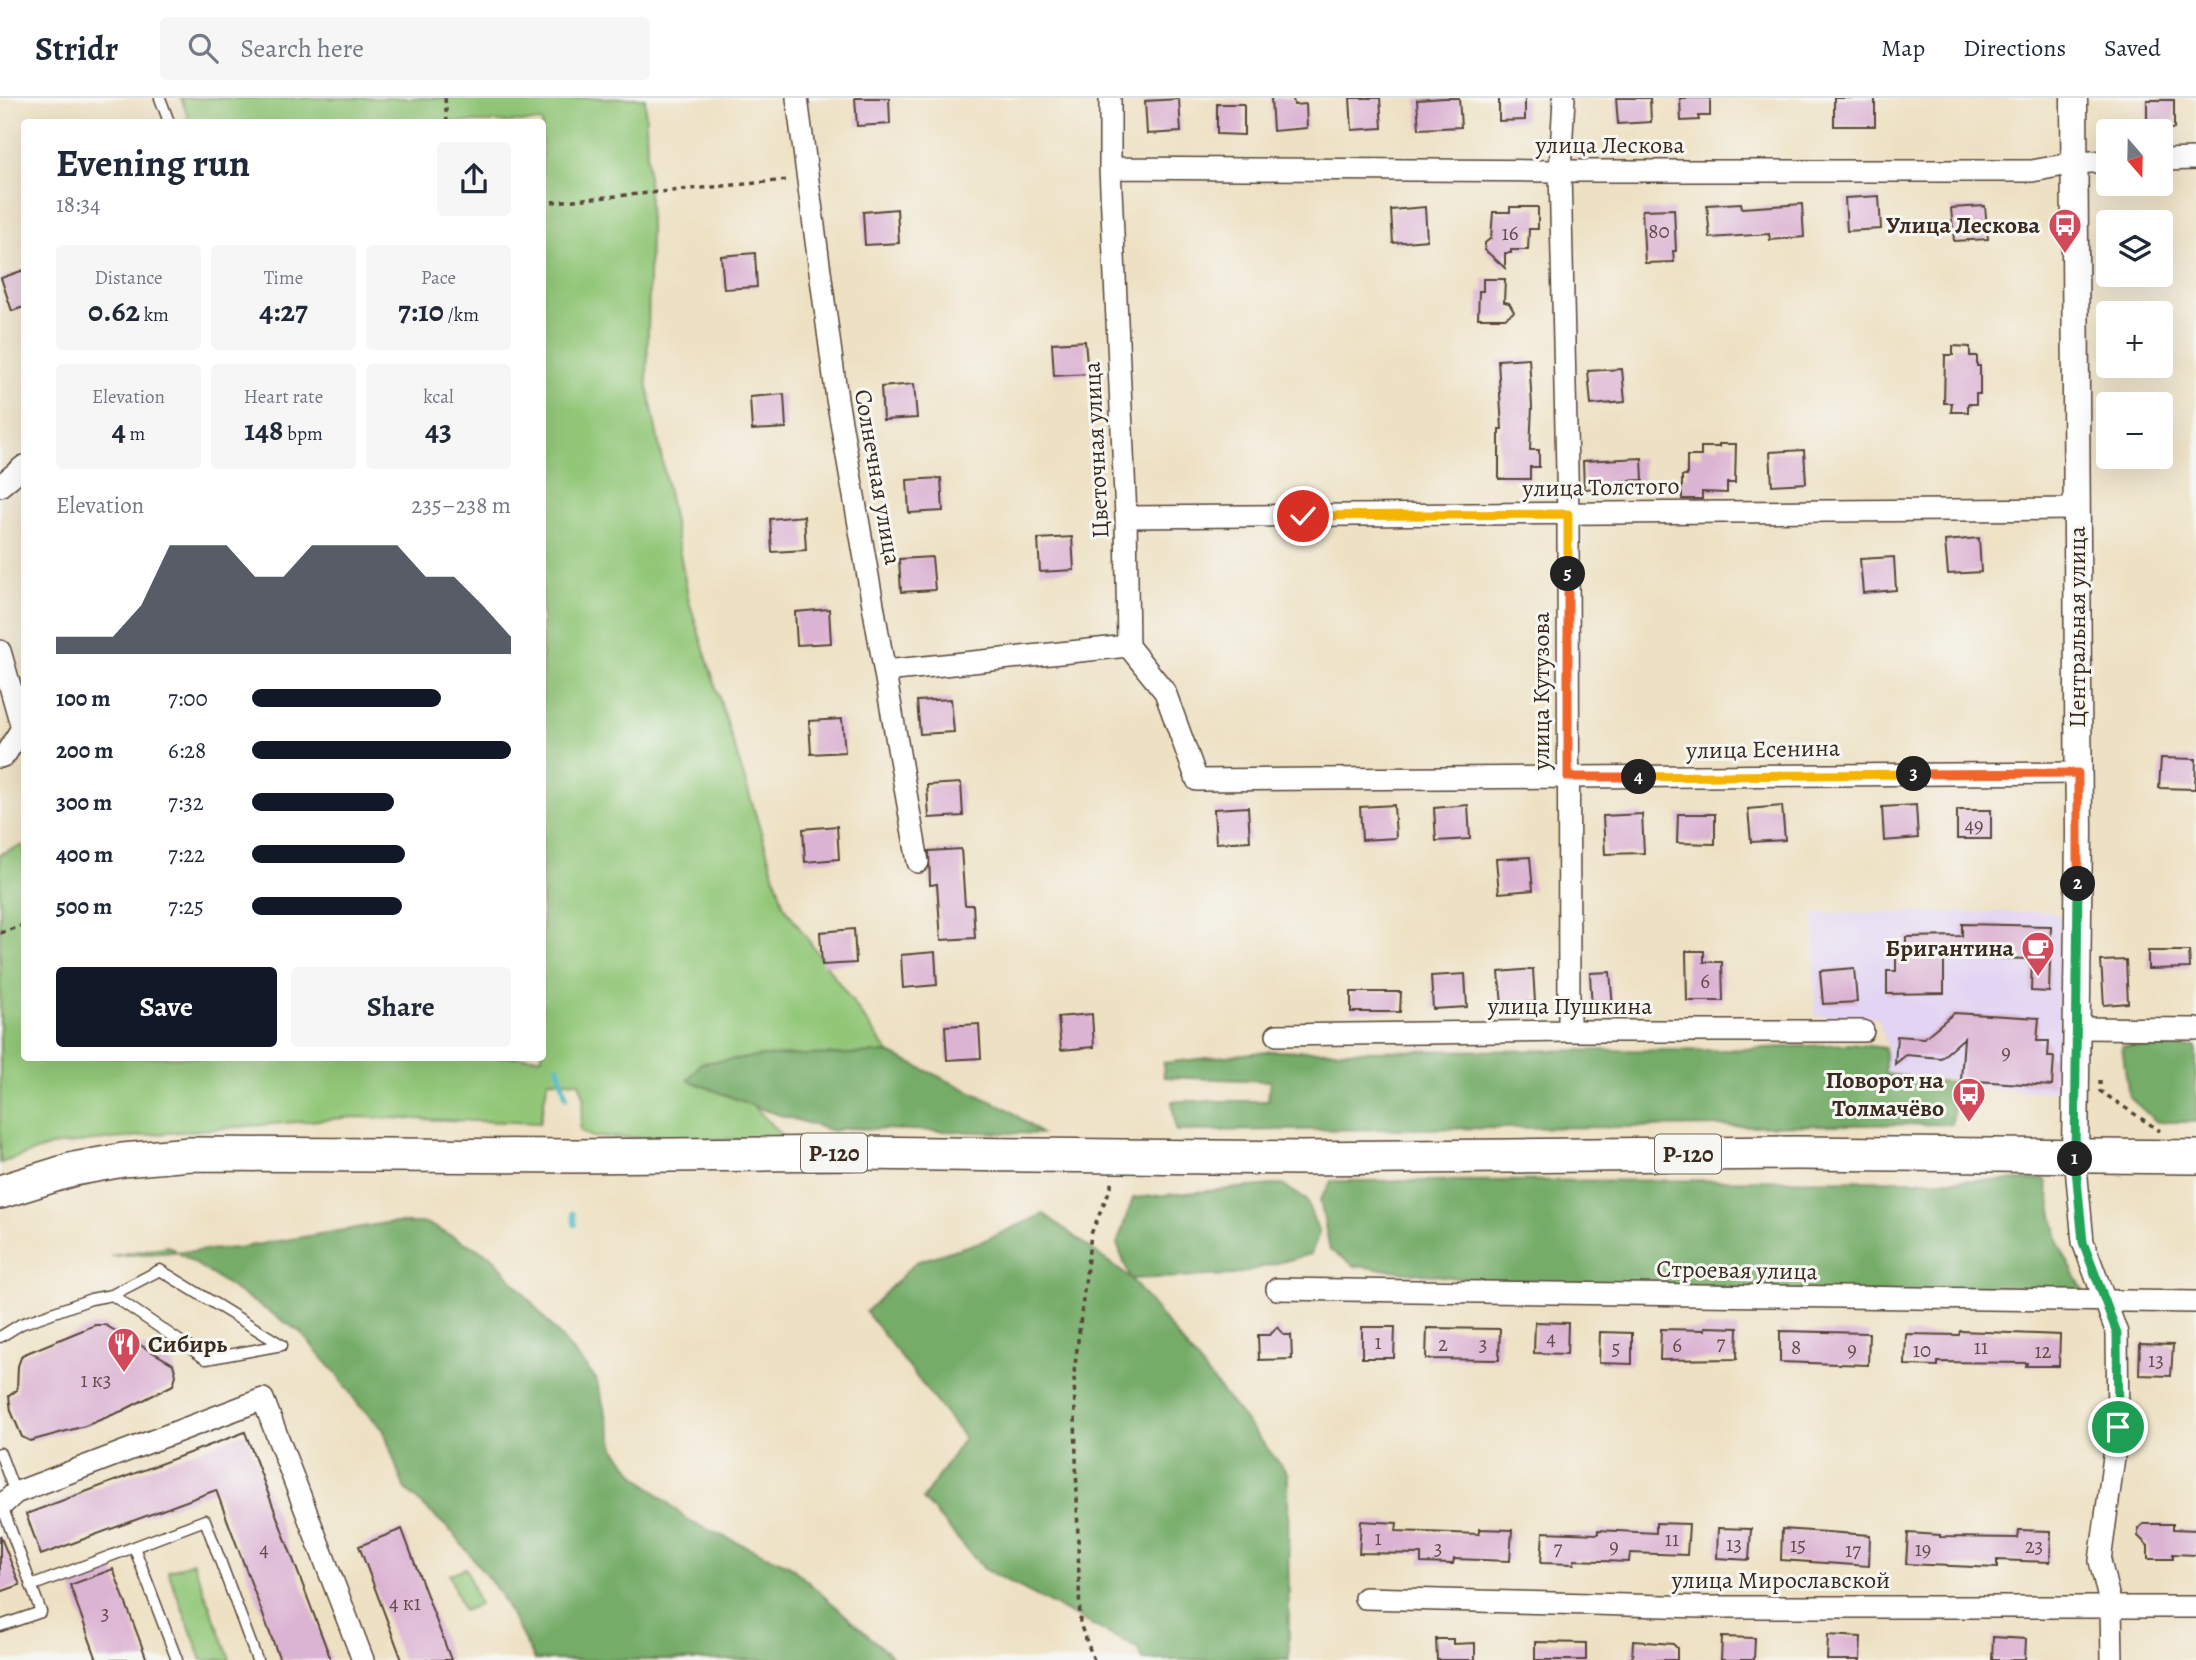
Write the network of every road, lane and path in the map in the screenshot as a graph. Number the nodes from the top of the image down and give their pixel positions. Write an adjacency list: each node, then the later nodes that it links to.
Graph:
1 (160, 98): 7 (lane)
2 (445, 98): 8 (path)
3 (797, 98): 15 (street, Солнечная улица)
4 (1111, 98): 13 (street, Цветочная улица)
5 (1564, 98): 14 (street, улица Кутузова)
6 (2074, 98): 12 (street, Центральная улица)
7 (168, 119)
8 (447, 119)
9 (2196, 159): 10 (street)
10 (2174, 160)
11 (2096, 162): 12 (street, улица Лескова)
12 (2075, 163): 14 (street, улица Лескова); 19 (street, Центральная улица)
13 (1110, 168): 14 (street, улица Лескова); 21 (street, Цветочная улица)
14 (1560, 171): 20 (street, улица Кутузова)
15 (807, 178): 16 (path); 24 (street, Солнечная улица)
16 (546, 203)
17 (21, 468): 18 (street)
18 (0, 486)
19 (2076, 509): 20 (street, улица Толстого); 28 (street, Центральная улица)
20 (1568, 514): 21 (street, улица Толстого); 29 (street, улица Кутузова)
21 (1126, 517): 22 (street, Цветочная улица)
22 (1128, 646): 24 (street); 29 (street, улица Есенина)
23 (0, 651): 25 (street)
24 (885, 671): 30 (street, Солнечная улица)
25 (21, 724)
26 (21, 730): 27 (street)
27 (0, 757)
28 (2078, 773): 29 (street, улица Есенина); 33 (street, Центральная улица)
29 (1568, 777): 35 (street, улица Кутузова)
30 (918, 862)
31 (21, 926): 32 (path)
32 (0, 933)
33 (2078, 1028): 34 (street); 40 (street, Центральная улица)
34 (2196, 1029)
35 (1569, 1031): 36 (street, улица Пушкина); 37 (street, улица Пушкина)
36 (1863, 1031)
37 (1277, 1035)
38 (2100, 1079): 39 (path)
39 (2161, 1132)
40 (2075, 1156): 41 (main road, Р-120); 42 (main road, Р-120); 46 (street)
41 (1114, 1157): 43 (main road, Р-120); 60 (path)
42 (2196, 1157)
43 (0, 1192)
44 (1277, 1289): 46 (street, Строевая улица)
45 (112, 1295): 45 (lane); 48 (lane)
46 (2106, 1302): 47 (street, Строевая улица); 54 (street)
47 (2196, 1302)
48 (0, 1337)
49 (0, 1452): 50 (lane)
50 (6, 1502): 52 (lane); 59 (street)
51 (134, 1547): 52 (lane); 57 (lane); 58 (lane)
52 (31, 1586): 56 (lane)
53 (1365, 1598): 54 (street, улица Мирославской)
54 (2110, 1607): 55 (street, улица Мирославской); 61 (street)
55 (2196, 1607)
56 (0, 1626)
57 (177, 1660)
58 (257, 1660)
59 (363, 1660)
60 (1094, 1660)
61 (2112, 1660)

